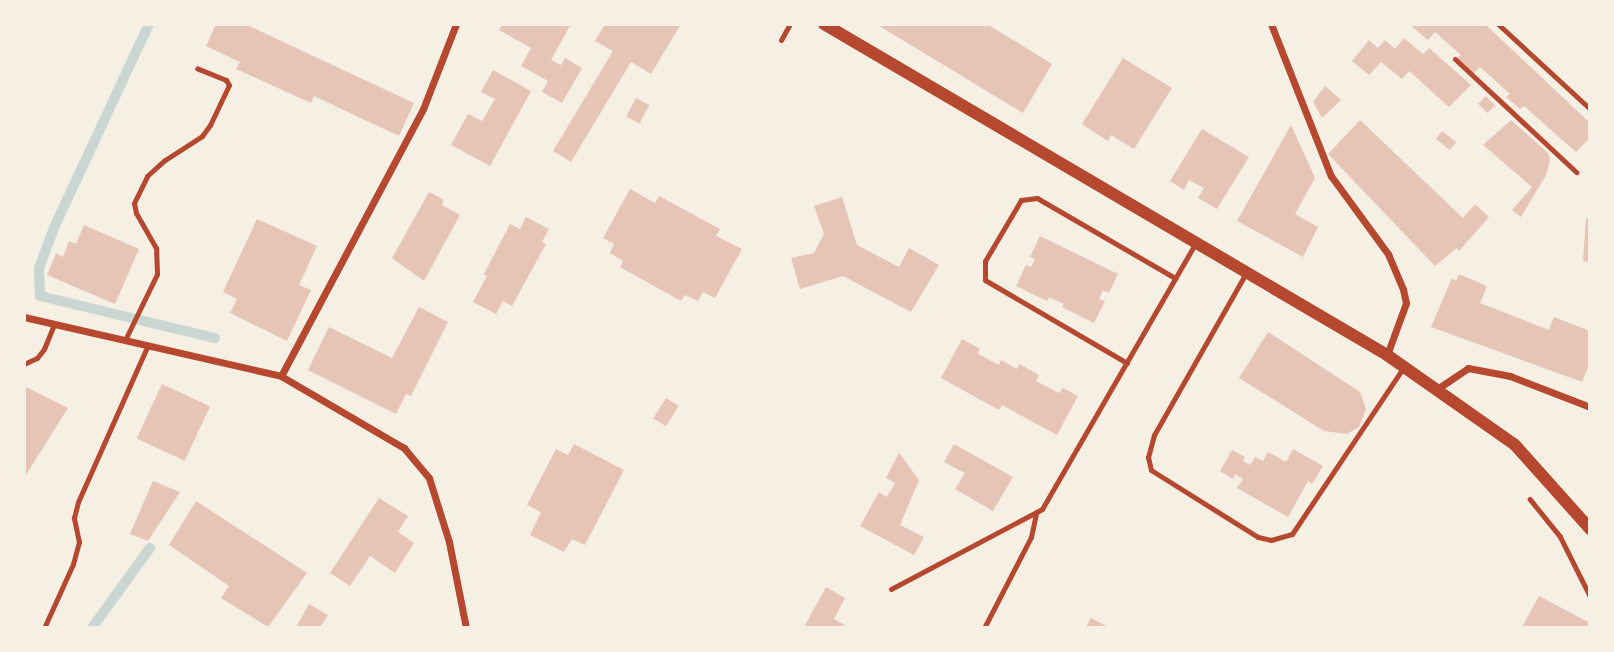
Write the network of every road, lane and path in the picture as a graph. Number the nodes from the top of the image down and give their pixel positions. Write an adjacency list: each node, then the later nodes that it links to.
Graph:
1 (456, 24): 22 (street)
2 (790, 24): 6 (lane)
3 (824, 24): 11 (street)
4 (1271, 24): 18 (street)
5 (1498, 24): 9 (lane)
6 (781, 40)
7 (1455, 59): 10 (lane)
8 (197, 68): 16 (lane)
9 (1590, 109)
10 (1576, 172)
11 (1197, 241): 12 (street); 13 (lane)
12 (1247, 271): 18 (street); 21 (lane)
13 (1175, 278): 19 (lane); 19 (lane)
14 (24, 317): 15 (street)
15 (54, 324): 16 (street); 20 (lane)
16 (125, 340): 17 (street)
17 (148, 345): 22 (street); 30 (lane)
18 (1387, 355): 21 (street)
19 (1127, 363): 26 (lane)
20 (24, 364)
21 (1404, 367): 23 (street)
22 (281, 376): 31 (street)
23 (1437, 389): 24 (street); 27 (street)
24 (1590, 407)
25 (1527, 496): 29 (path)
26 (1036, 513): 28 (lane); 32 (lane)
27 (1590, 529)
28 (891, 589)
29 (1590, 596)
30 (44, 628)
31 (466, 628)
32 (985, 628)

